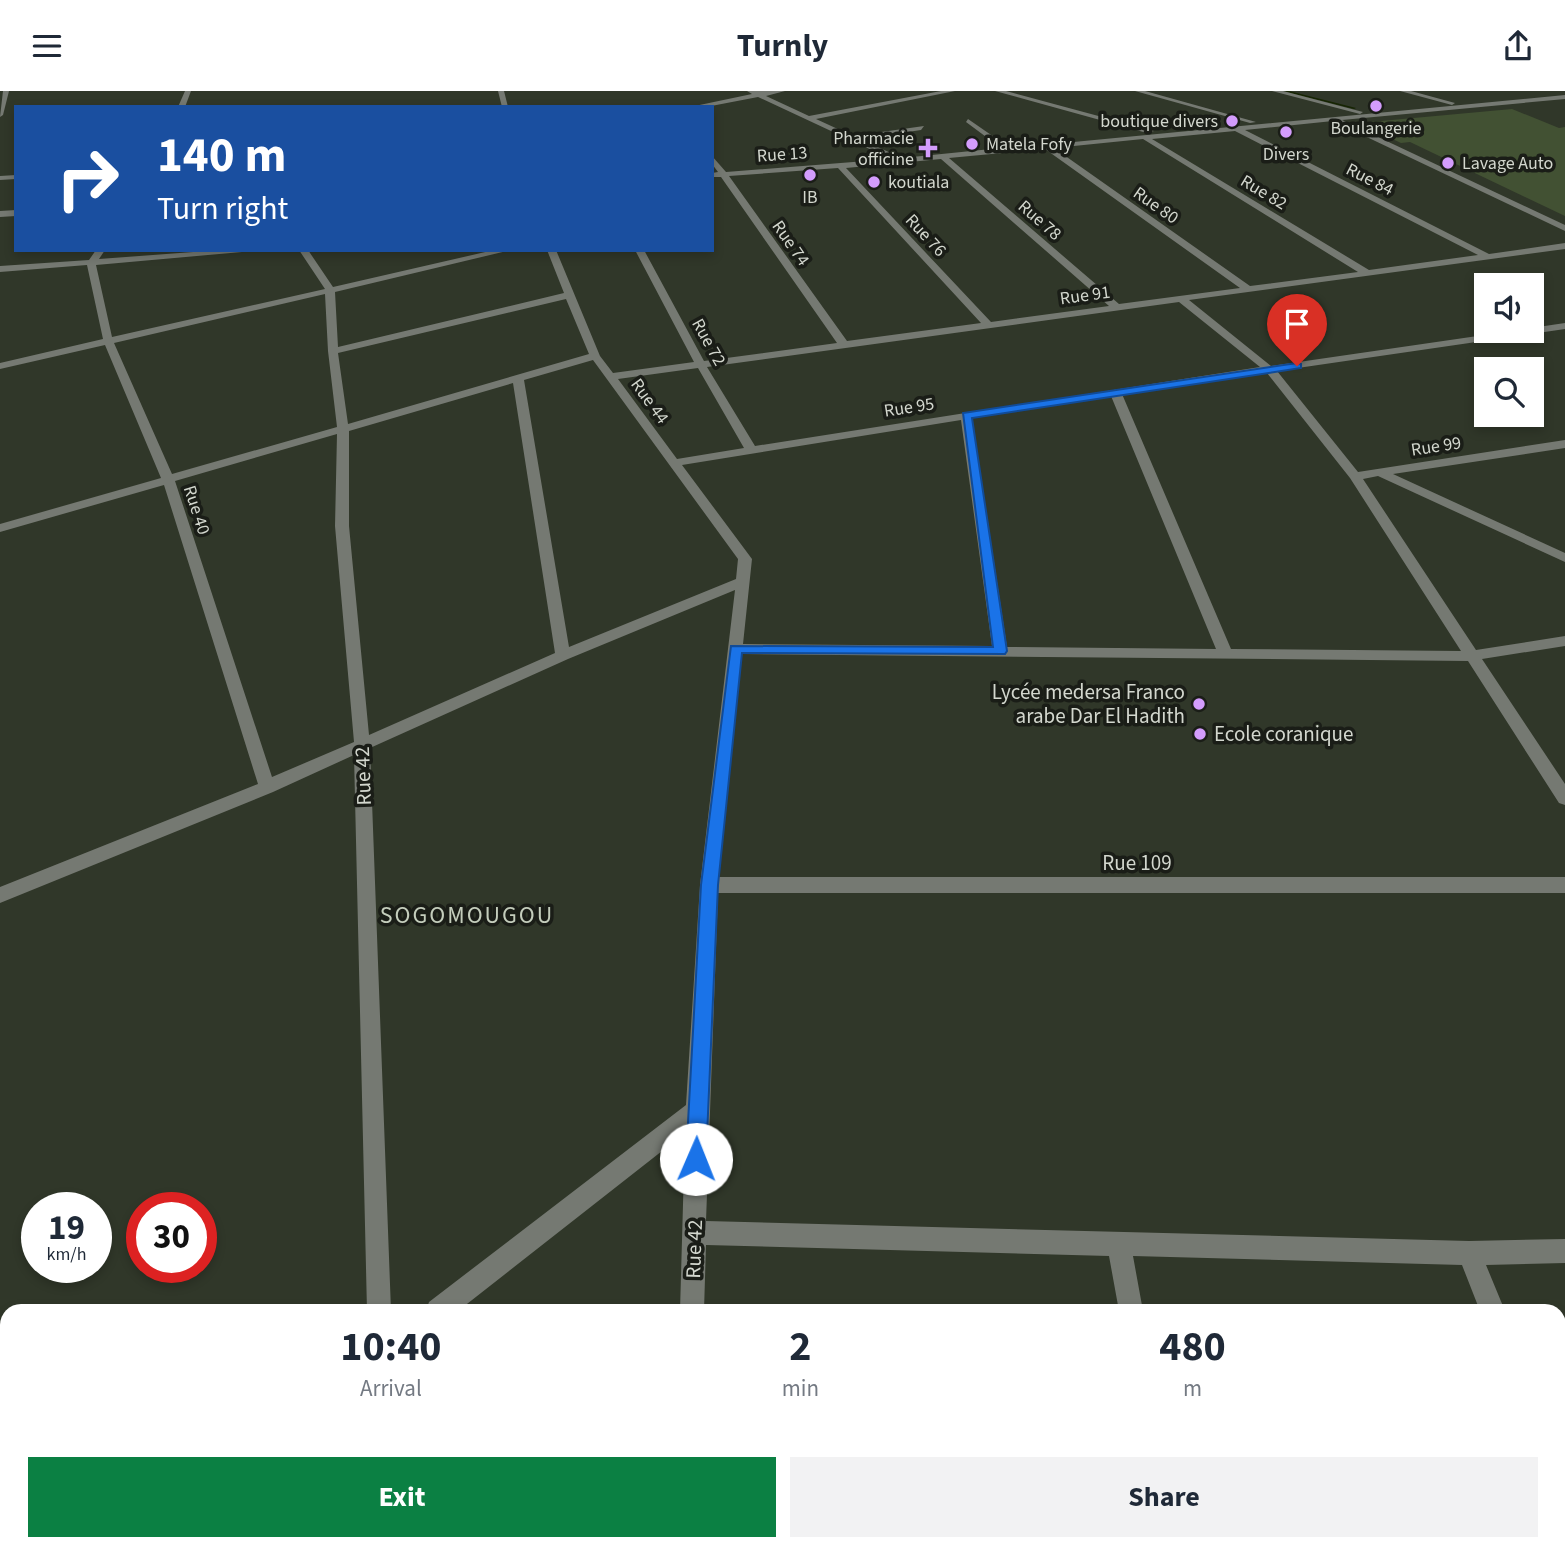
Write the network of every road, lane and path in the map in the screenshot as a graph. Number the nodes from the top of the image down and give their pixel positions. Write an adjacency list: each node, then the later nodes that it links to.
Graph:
1 (6, 91): 2 (street); 11 (street); 16 (street)
2 (11, 91)
3 (750, 91): 12 (street)
4 (782, 91): 12 (street)
5 (952, 91): 18 (street)
6 (998, 91): 24 (street)
7 (1138, 91): 21 (street)
8 (1275, 91): 17 (street)
9 (1403, 91): 15 (street)
10 (1539, 91): 13 (street)
11 (0, 93)
12 (759, 95): 14 (street); 18 (street)
13 (1565, 97): 15 (street, Rue 13)
14 (704, 105)
15 (1466, 106): 17 (street, Rue 13)
16 (0, 115)
17 (1373, 115): 19 (street, Rue 13)
18 (808, 118): 26 (street)
19 (1334, 119): 21 (street, Rue 13); 35 (street)
20 (968, 121): 28 (street)
21 (1264, 126): 23 (street, Rue 13)
22 (921, 128): 26 (street)
23 (1237, 128): 24 (street, Rue 13); 43 (street, Rue 84)
24 (1163, 135): 25 (street, Rue 13)
25 (1144, 137): 27 (street, Rue 13); 46 (street, Rue 82)
26 (852, 138): 30 (street)
27 (1046, 146): 28 (street, Rue 13); 48 (street, Rue 80)
28 (1007, 149): 29 (street, Rue 13)
29 (942, 156): 30 (street, Rue 13); 51 (street, Rue 78)
30 (900, 160): 32 (street, Rue 13)
31 (714, 161): 33 (street, Rue 74)
32 (840, 166): 33 (street, Rue 13); 52 (street, Rue 76)
33 (724, 174): 34 (street, Rue 13); 55 (street, Rue 74)
34 (714, 175)
35 (1565, 228)
36 (1565, 246): 43 (street, Rue 91)
37 (99, 252): 44 (street)
38 (234, 252): 44 (street)
39 (304, 252): 47 (street)
40 (498, 252): 47 (street)
41 (552, 252): 49 (street, Rue 44)
42 (640, 252): 58 (street, Rue 72)
43 (1489, 257): 46 (street, Rue 91)
44 (91, 263): 45 (street); 54 (street, Rue 40)
45 (0, 269)
46 (1367, 274): 48 (street, Rue 91)
47 (330, 289): 54 (street); 56 (street, Rue 42)
48 (1249, 290): 50 (street, Rue 91)
49 (570, 295): 56 (street); 57 (street, Rue 44)
50 (1181, 299): 51 (street, Rue 91); 60 (street)
51 (1118, 308): 52 (street, Rue 91)
52 (989, 326): 55 (street, Rue 91)
53 (1565, 327): 60 (street, Rue 95)
54 (108, 341): 59 (street); 71 (street, Rue 40)
55 (845, 346): 58 (street, Rue 91)
56 (333, 351): 65 (street, Rue 42)
57 (595, 356): 61 (street, Rue 44); 62 (street)
58 (701, 365): 61 (street, Rue 91); 67 (street, Rue 72)
59 (0, 366)
60 (1270, 370): 63 (street, Rue 95); 70 (street)
61 (610, 377): 68 (street, Rue 44)
62 (518, 378): 65 (street); 80 (street)
63 (1115, 392): 64 (street, Rue 95); 79 (street)
64 (967, 416): 67 (street, Rue 95); 78 (street)
65 (343, 429): 71 (street); 82 (street, Rue 42)
66 (1565, 444): 69 (street, Rue 99)
67 (751, 450): 68 (street, Rue 95)
68 (674, 463): 74 (street, Rue 44)
69 (1381, 473): 70 (street, Rue 99); 73 (street)
70 (1355, 477): 81 (street)
71 (168, 479): 72 (street); 83 (street, Rue 40)
72 (0, 528)
73 (1565, 558)
74 (745, 559): 75 (street, Rue 42)
75 (743, 581): 77 (street, Rue 42); 80 (street)
76 (1565, 641): 81 (street)
77 (735, 649): 78 (street); 85 (street, Rue 42)
78 (1000, 651): 79 (street)
79 (1225, 653): 81 (street)
80 (563, 655): 82 (street)
81 (1472, 656): 84 (street)
82 (362, 744): 83 (street); 93 (street, Rue 42)
83 (267, 787): 87 (street)
84 (1565, 798)
85 (709, 885): 86 (street, Rue 109); 88 (street, Rue 42)
86 (1565, 885)
87 (0, 895)
88 (697, 1110): 89 (street, Rue 42); 94 (street)
89 (695, 1233): 90 (street); 95 (street, Rue 42)
90 (1118, 1242): 92 (street); 96 (street)
91 (1565, 1251): 92 (street)
92 (1469, 1253): 97 (street)
93 (379, 1304)
94 (447, 1304)
95 (692, 1304)
96 (1130, 1304)
97 (1490, 1304)

